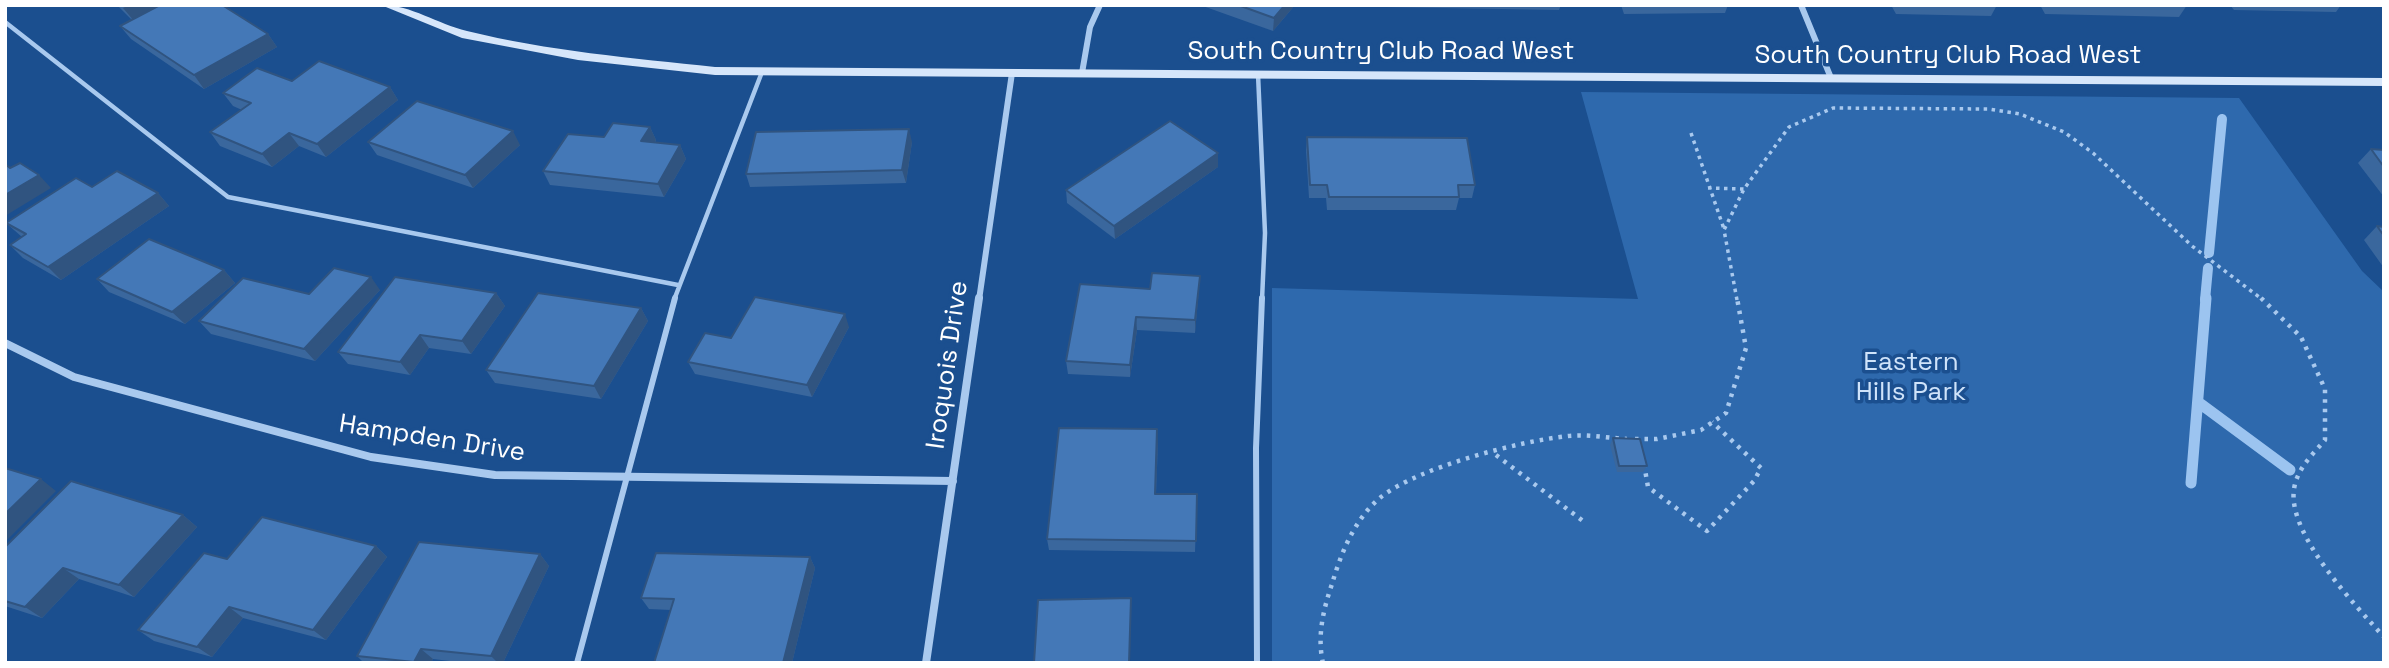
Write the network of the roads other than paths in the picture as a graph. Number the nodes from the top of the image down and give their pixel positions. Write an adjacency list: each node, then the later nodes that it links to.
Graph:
1 (386, 5): 5 (street, South Country Club Road West)
2 (1100, 5): 7 (street)
3 (1801, 5): 9 (street)
4 (5, 22): 11 (lane)
5 (762, 72): 6 (street, South Country Club Road West); 11 (lane)
6 (1012, 73): 7 (street, South Country Club Road West); 14 (street, Iroquois Drive)
7 (1082, 73): 8 (street, South Country Club Road West)
8 (1258, 74): 9 (street, South Country Club Road West); 17 (lane)
9 (1831, 78): 10 (street, South Country Club Road West)
10 (2384, 82)
11 (678, 285): 13 (lane)
12 (5, 343): 13 (street, Hampden Drive)
13 (627, 477): 14 (street, Hampden Drive); 15 (lane)
14 (953, 481): 16 (street, Iroquois Drive)
15 (577, 663)
16 (926, 663)
17 (1257, 663)

